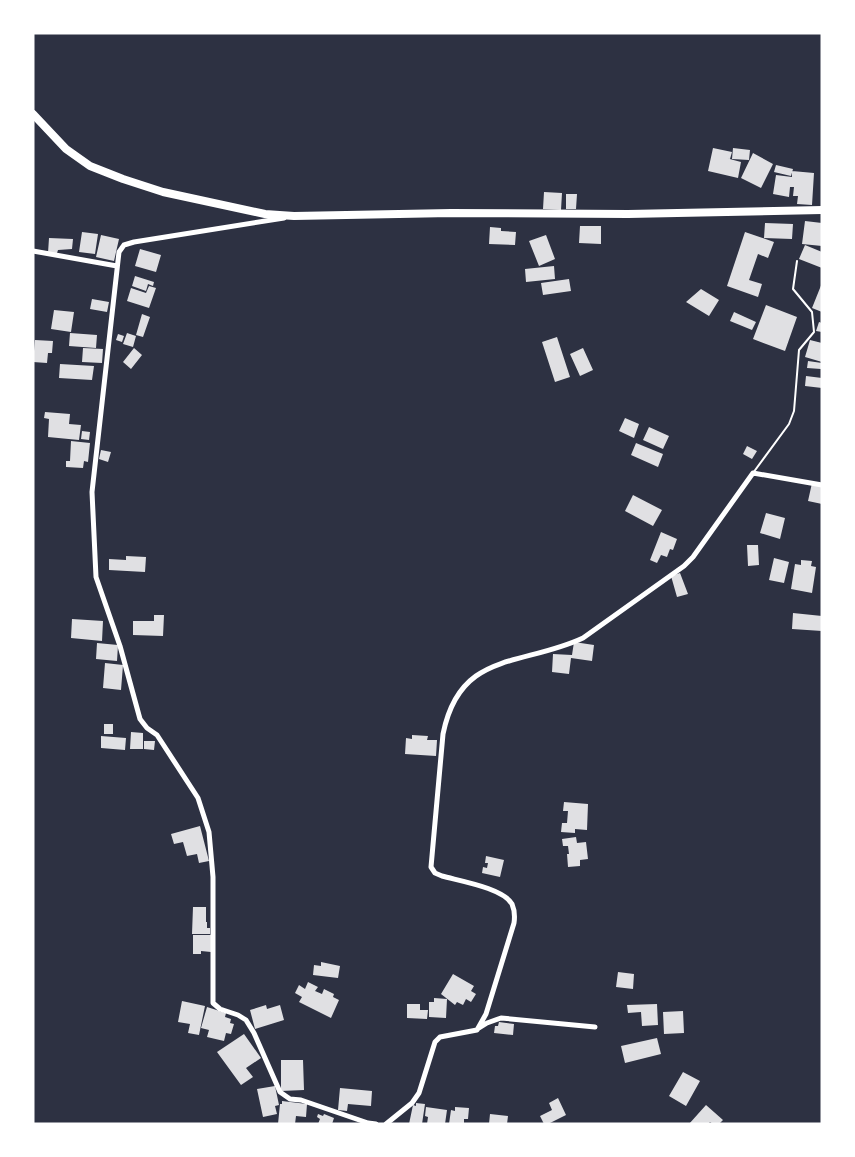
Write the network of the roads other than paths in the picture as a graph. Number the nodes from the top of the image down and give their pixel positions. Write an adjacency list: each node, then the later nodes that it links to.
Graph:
1 (33, 114): 3 (main road)
2 (822, 210): 3 (main road)
3 (294, 216): 6 (street)
4 (33, 251): 6 (street)
5 (797, 261): 7 (lane)
6 (117, 266): 11 (street)
7 (753, 473): 8 (street); 10 (street)
8 (822, 485)
9 (595, 1027): 10 (street)
10 (477, 1030): 13 (street)
11 (368, 1124): 12 (street)
12 (376, 1124)
13 (386, 1124)

